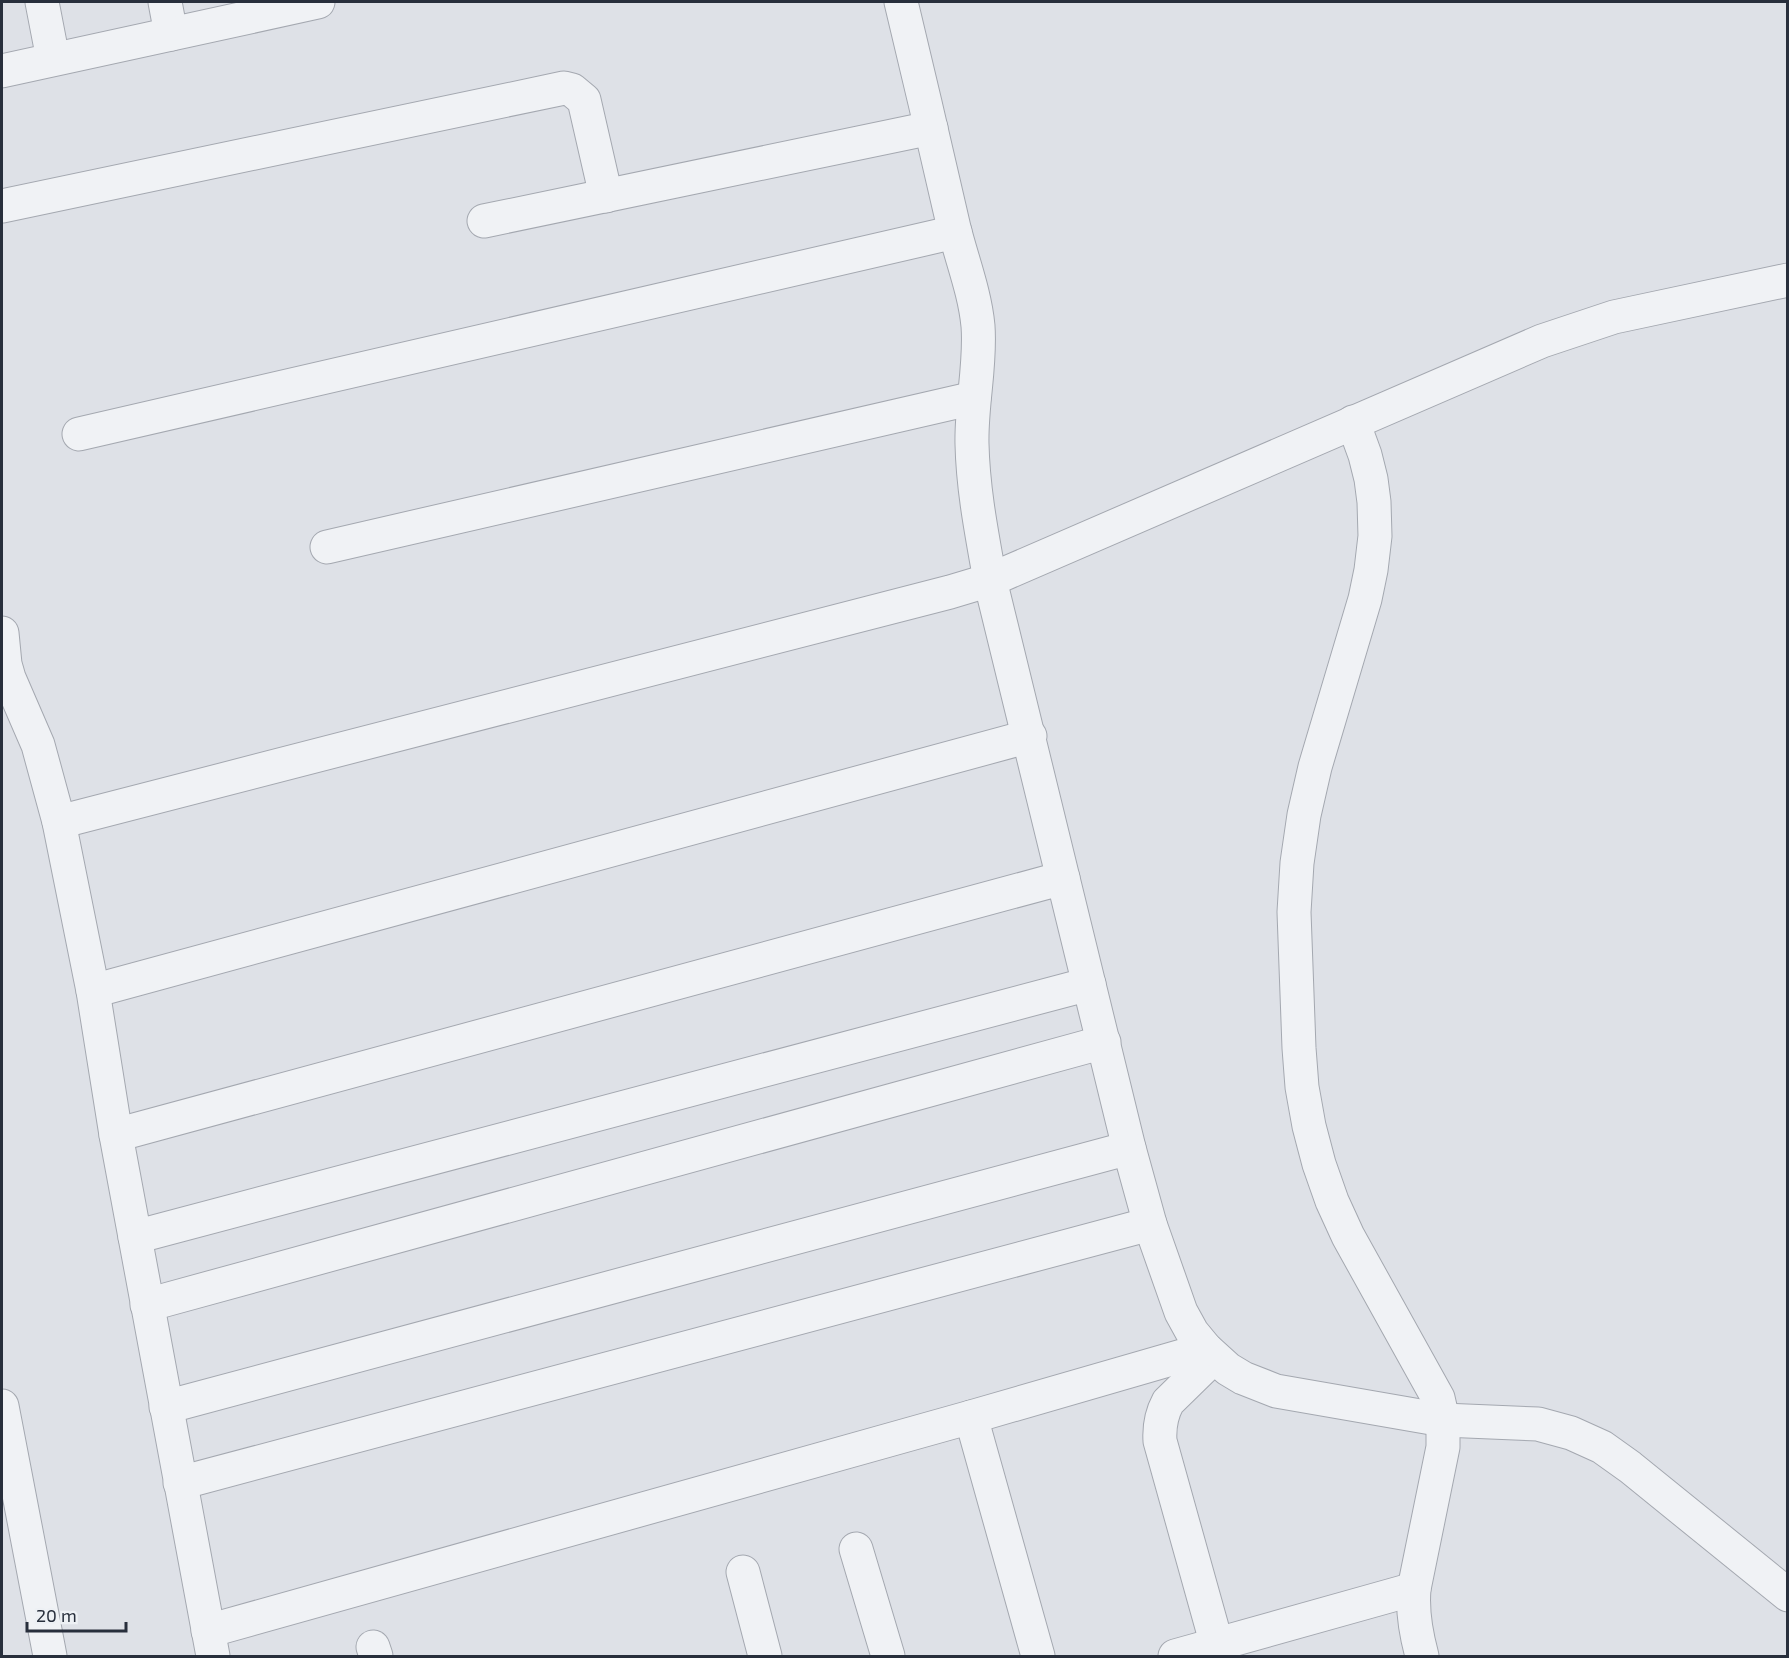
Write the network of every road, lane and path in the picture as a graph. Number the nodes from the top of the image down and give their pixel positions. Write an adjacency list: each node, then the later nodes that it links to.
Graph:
1 (42, 2): 6 (street)
2 (165, 2): 5 (street)
3 (901, 2): 8 (street)
4 (300, 3): 5 (street)
5 (171, 34): 6 (street)
6 (52, 59): 7 (street)
7 (2, 71)
8 (931, 128): 9 (street); 12 (street)
9 (606, 196): 10 (street); 11 (street)
10 (2, 206)
11 (484, 221)
12 (955, 231): 14 (street); 16 (street)
13 (1788, 280): 15 (street)
14 (974, 398): 17 (street); 18 (street)
15 (1353, 422): 18 (street); 36 (street)
16 (79, 434)
17 (327, 547)
18 (990, 580): 21 (street); 22 (street)
19 (2, 633): 20 (street)
20 (5, 678): 22 (street)
21 (1030, 736): 23 (street); 25 (street)
22 (59, 822): 25 (street)
23 (1063, 878): 24 (street); 27 (street)
24 (1089, 984): 26 (street); 30 (street)
25 (93, 991): 27 (street)
26 (1104, 1042): 28 (street); 31 (street)
27 (116, 1135): 30 (street)
28 (1129, 1148): 29 (street); 34 (street)
29 (1150, 1224): 32 (street); 37 (street)
30 (135, 1237): 31 (street)
31 (147, 1305): 34 (street)
32 (1210, 1353): 35 (street); 36 (street); 43 (street)
33 (2, 1406): 44 (street)
34 (166, 1407): 37 (street)
35 (971, 1417): 42 (street); 47 (street)
36 (1443, 1420): 40 (street); 41 (street)
37 (180, 1483): 42 (street)
38 (856, 1549): 46 (street)
39 (743, 1572): 45 (street)
40 (1414, 1588): 43 (street); 49 (street)
41 (1788, 1595)
42 (210, 1644)
43 (1218, 1651): 48 (street)
44 (50, 1656)
45 (765, 1656)
46 (888, 1656)
47 (1038, 1656)
48 (1175, 1656)
49 (1422, 1656)

